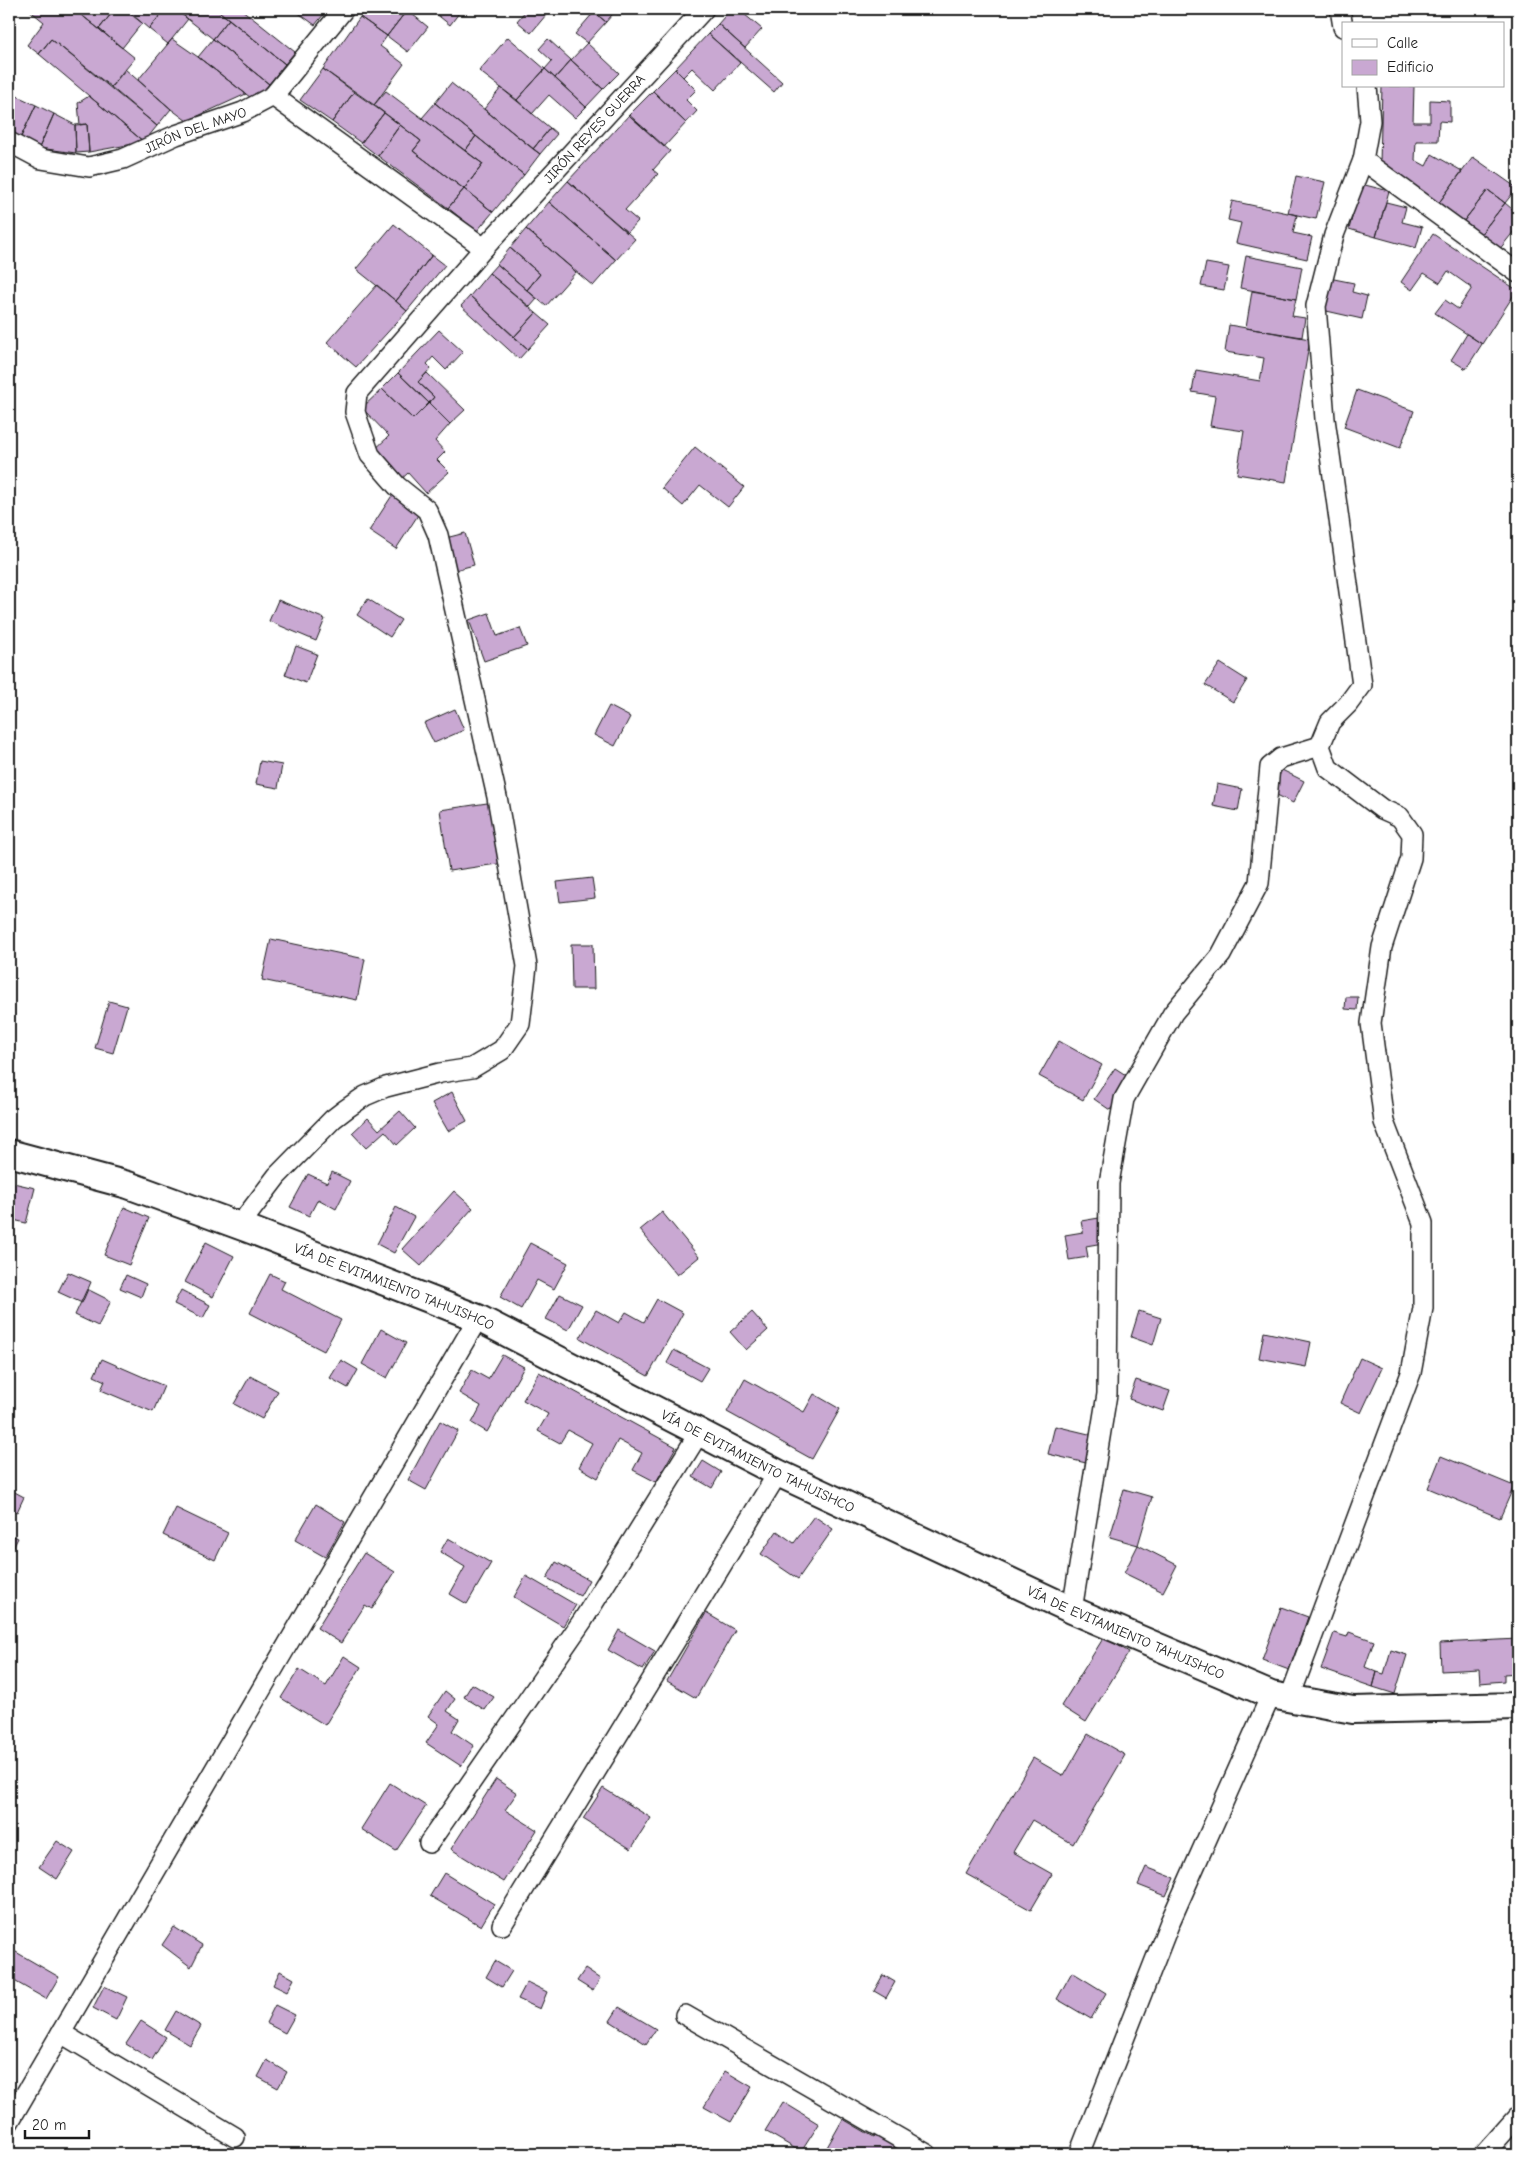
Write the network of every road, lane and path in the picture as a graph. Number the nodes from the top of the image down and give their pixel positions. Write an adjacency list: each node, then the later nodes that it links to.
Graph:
1 (344, 9): 6 (street, JIRÓN DEL MAYO)
2 (1340, 9): 4 (street)
3 (698, 10): 9 (street, JIRÓN REYES GUERRA)
4 (1342, 22)
5 (1367, 88): 8 (street)
6 (273, 96): 7 (street, JIRÓN DEL MAYO); 9 (street)
7 (9, 142)
8 (1363, 160): 10 (street); 11 (street)
9 (484, 248): 13 (street, JIRÓN REYES GUERRA)
10 (1518, 273)
11 (1320, 746): 17 (street); 18 (street)
12 (9, 1153): 13 (main road, VÍA DE EVITAMIENTO TAHUISHCO)
13 (239, 1226): 14 (main road, VÍA DE EVITAMIENTO TAHUISHCO)
14 (478, 1318): 15 (main road, VÍA DE EVITAMIENTO TAHUISHCO); 23 (street)
15 (699, 1433): 16 (main road, VÍA DE EVITAMIENTO TAHUISHCO); 20 (street)
16 (778, 1473): 17 (main road, VÍA DE EVITAMIENTO TAHUISHCO); 21 (street)
17 (1072, 1610): 18 (main road, VÍA DE EVITAMIENTO TAHUISHCO)
18 (1280, 1696): 19 (main road, VÍA DE EVITAMIENTO TAHUISHCO); 28 (street)
19 (1518, 1706)
20 (429, 1843)
21 (502, 1925)
22 (685, 2015): 27 (street)
23 (61, 2033): 25 (street); 26 (street)
24 (1518, 2116): 29 (street)
25 (9, 2122)
26 (235, 2137)
27 (927, 2154)
28 (1079, 2154)
29 (1484, 2154)

